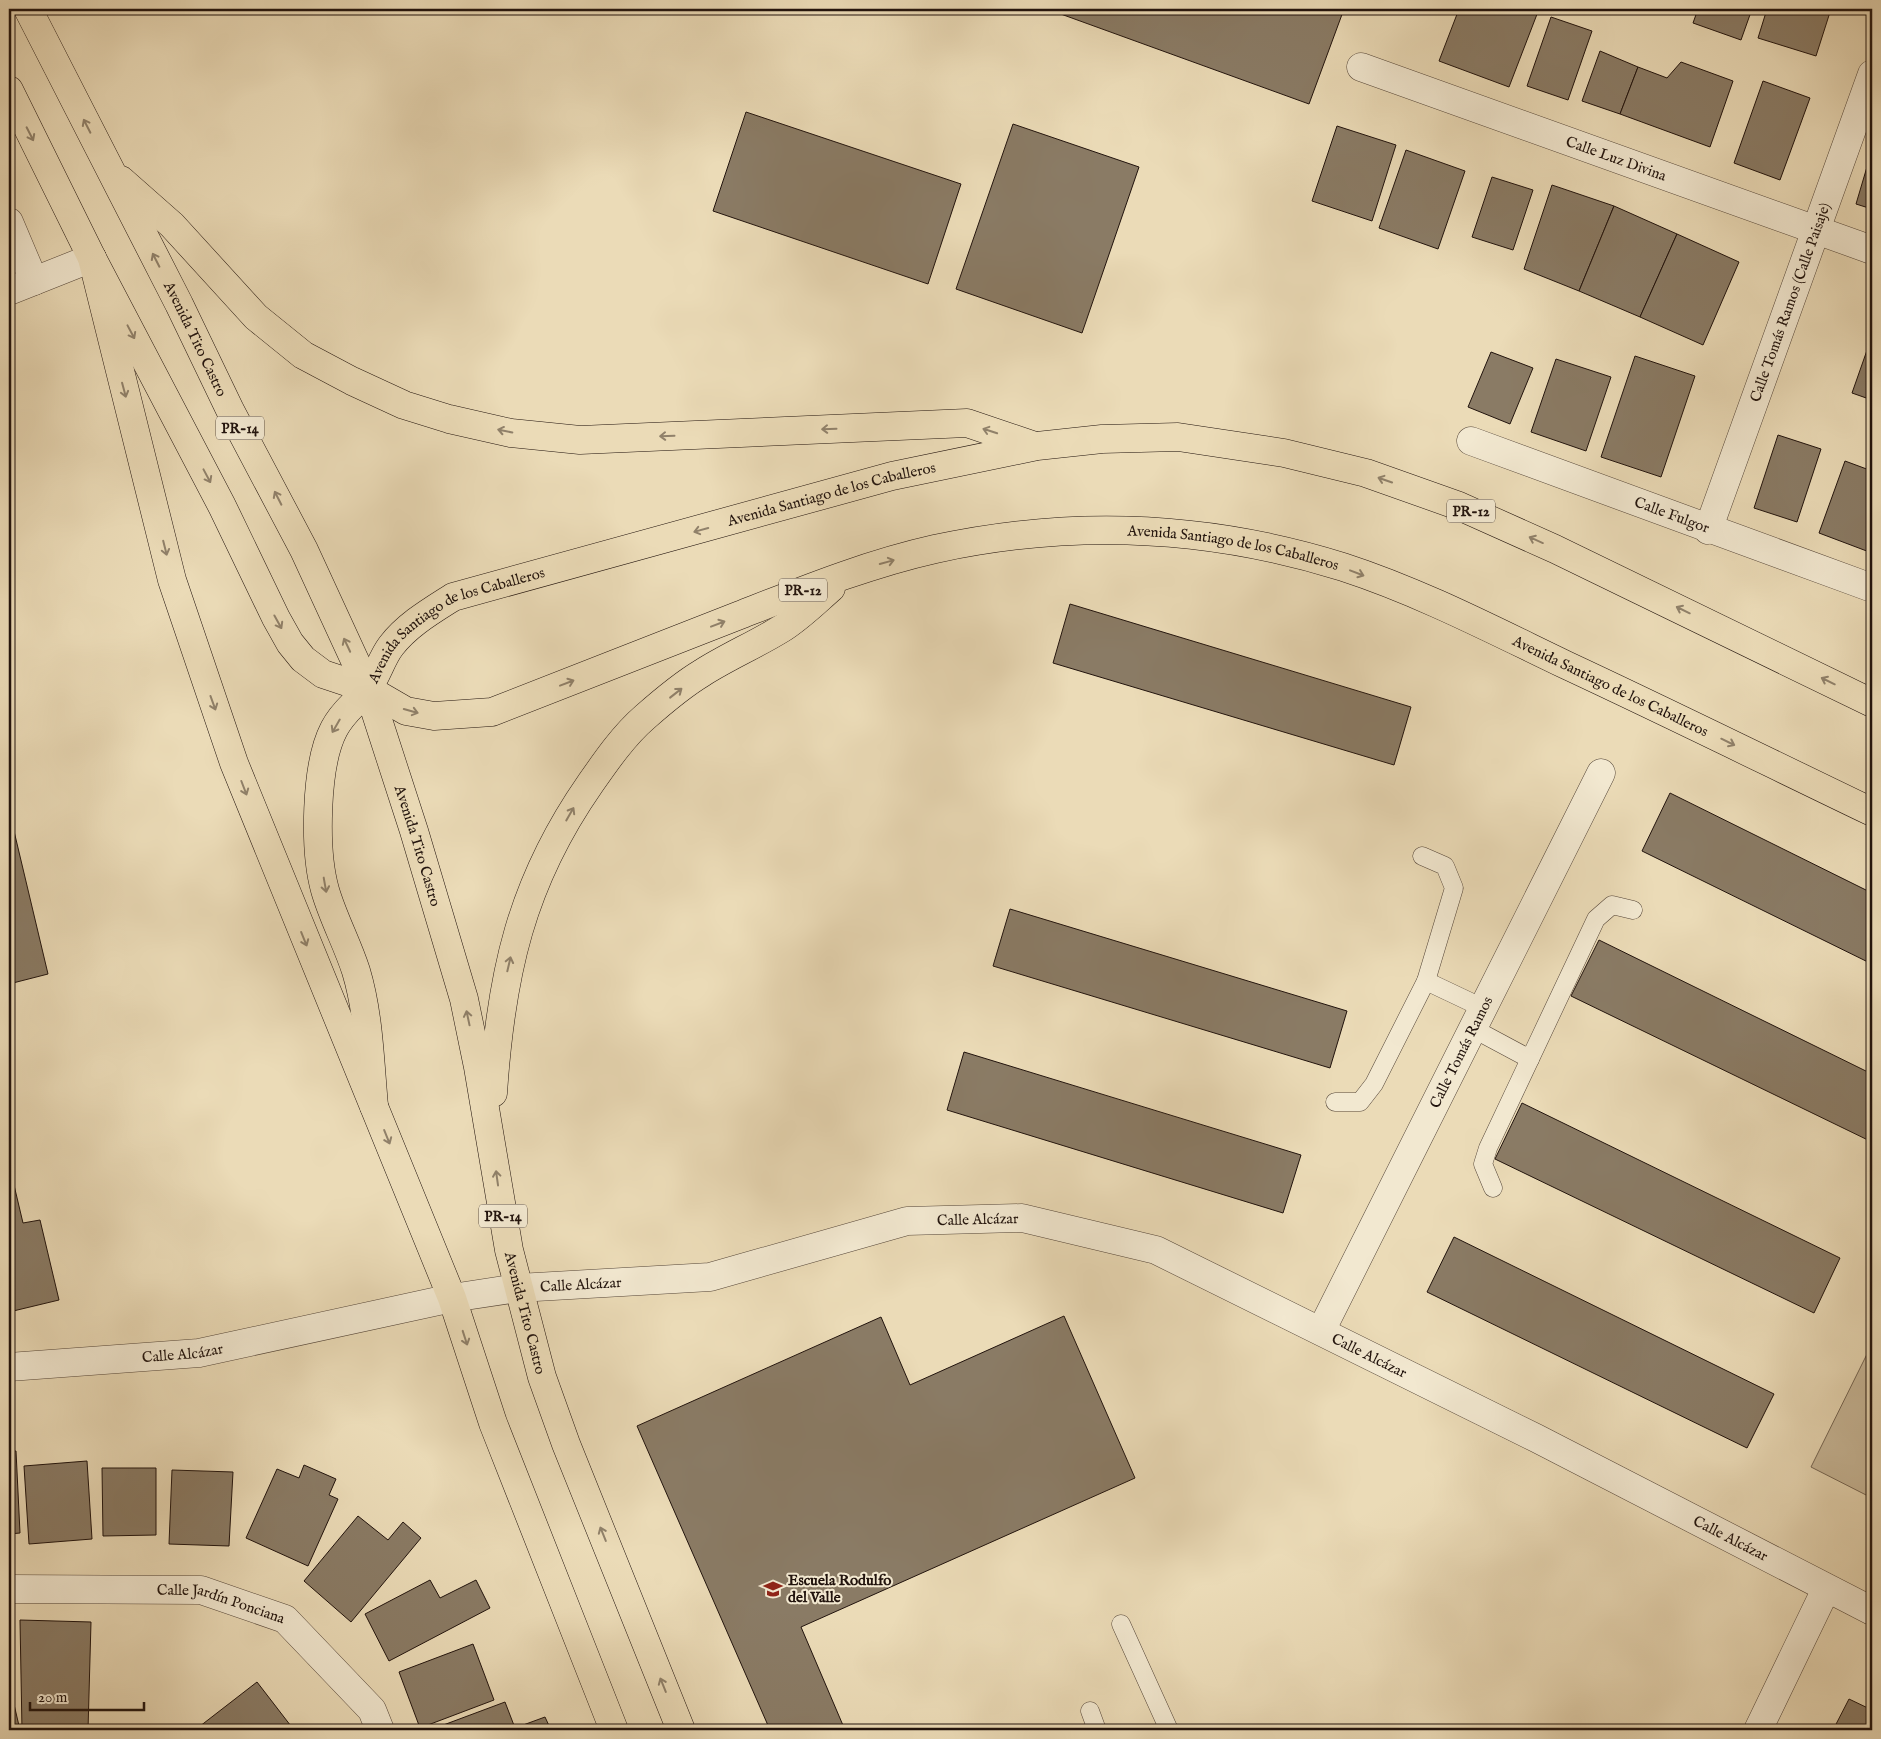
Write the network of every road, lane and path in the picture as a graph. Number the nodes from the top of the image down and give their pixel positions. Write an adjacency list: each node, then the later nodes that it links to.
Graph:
1 (28, 9): 5 (main road, Avenida Tito Castro / PR-14, one-way to 1)
2 (1361, 67): 7 (street, Calle Luz Divina)
3 (1872, 74): 7 (street, Calle Tomás Ramos (Calle Paisaje))
4 (9, 90): 9 (main road, one-way to 9)
5 (109, 170): 13 (main road, one-way to 5); 17 (main road, Avenida Tito Castro / PR-14, one-way to 5)
6 (9, 222): 10 (street)
7 (1817, 230): 8 (street, Calle Luz Divina); 14 (street, Calle Tomás Ramos (Calle Paisaje))
8 (1872, 250)
9 (92, 258): 10 (street); 17 (main road, one-way to 17); 27 (main road, one-way to 27)
10 (34, 281): 11 (street)
11 (9, 291)
12 (1471, 441): 14 (street, Calle Fulgor)
13 (1037, 446): 17 (main road, Avenida Santiago de los Caballeros / PR-12, one-way to 17); 18 (main road, Avenida Santiago de los Caballeros / PR-12, one-way to 13)
14 (1708, 530): 16 (street, Calle Fulgor)
15 (851, 572): 17 (main road, Avenida Santiago de los Caballeros / PR-12, one-way to 15); 20 (main road, Avenida Santiago de los Caballeros / PR-12, one-way to 20); 28 (main road, one-way to 15)
16 (1872, 588)
17 (368, 689): 27 (main road, one-way to 27); 28 (main road, Avenida Tito Castro / PR-14, one-way to 17)
18 (1872, 703)
19 (1601, 773): 24 (street, Calle Tomás Ramos)
20 (1872, 812)
21 (1422, 856): 23 (lane)
22 (1634, 910): 25 (lane)
23 (1426, 981): 24 (lane); 26 (lane)
24 (1478, 1018): 25 (lane); 32 (street, Calle Tomás Ramos)
25 (1530, 1059): 29 (lane)
26 (1336, 1102)
27 (374, 1106): 31 (main road, one-way to 31)
28 (490, 1134): 30 (main road, Avenida Tito Castro / PR-14, one-way to 28)
29 (1493, 1188)
30 (518, 1288): 31 (street, Calle Alcázar); 32 (street, Calle Alcázar); 41 (main road, Avenida Tito Castro / PR-14, one-way to 30)
31 (452, 1298): 33 (street, Calle Alcázar); 40 (main road, one-way to 40)
32 (1321, 1331): 35 (street, Calle Alcázar)
33 (9, 1367)
34 (9, 1589): 39 (street, Calle Jardín Ponciana)
35 (1826, 1589): 36 (street, Calle Alcázar); 44 (street)
36 (1872, 1611)
37 (1121, 1624): 43 (lane)
38 (1090, 1711): 42 (lane)
39 (380, 1730)
40 (614, 1730)
41 (681, 1730)
42 (1097, 1730)
43 (1169, 1730)
44 (1758, 1730)

